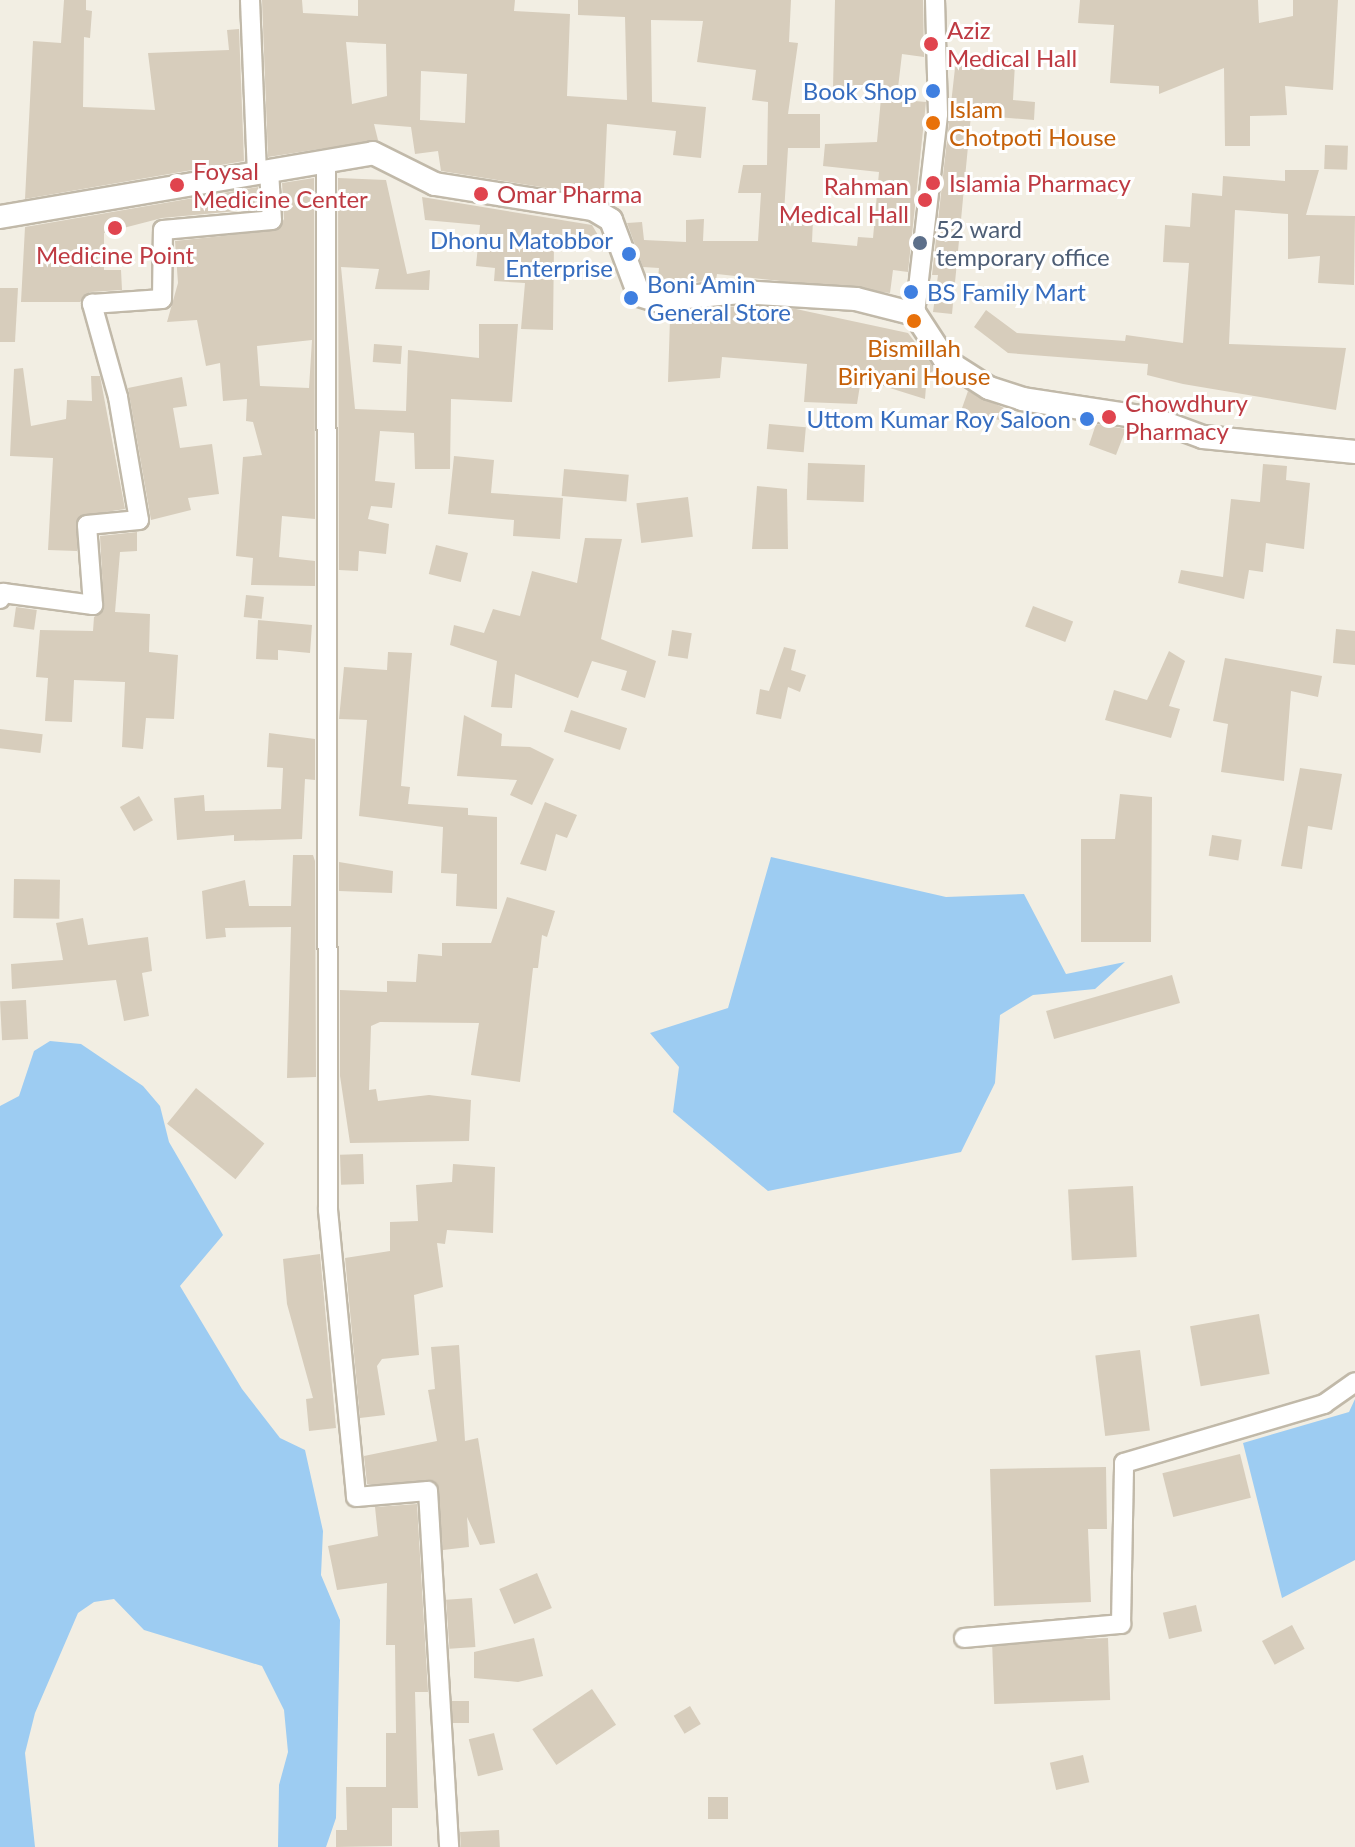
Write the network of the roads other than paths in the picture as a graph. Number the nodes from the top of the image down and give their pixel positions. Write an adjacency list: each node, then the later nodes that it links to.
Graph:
1 (250, 0): 4 (street)
2 (935, 0): 6 (street)
3 (326, 161): 4 (street); 6 (street); 11 (street)
4 (263, 172): 5 (street); 8 (street)
5 (0, 217)
6 (915, 314): 7 (street)
7 (1355, 452)
8 (0, 599)
9 (1355, 1382): 10 (street)
10 (964, 1638)
11 (449, 1847)

